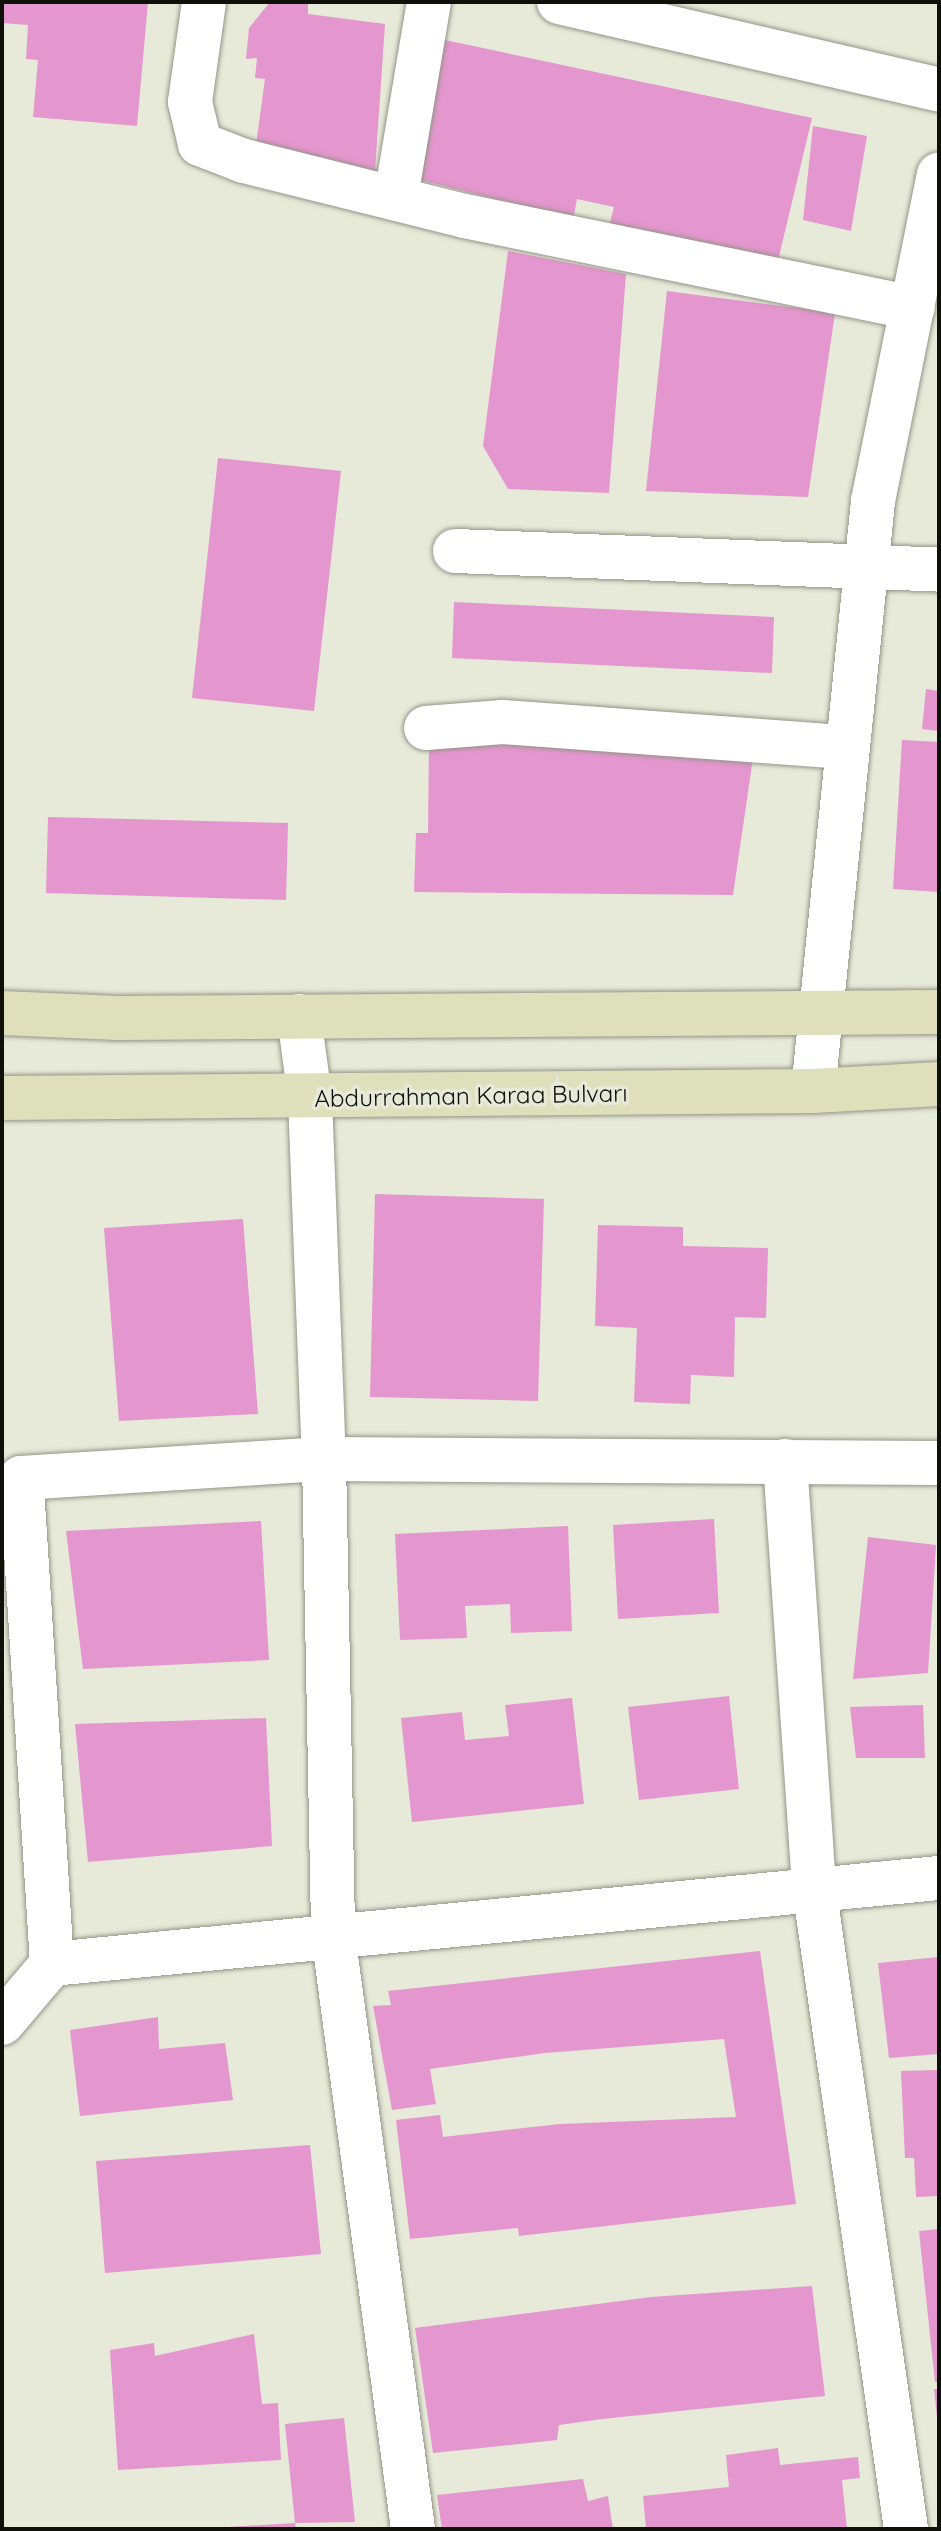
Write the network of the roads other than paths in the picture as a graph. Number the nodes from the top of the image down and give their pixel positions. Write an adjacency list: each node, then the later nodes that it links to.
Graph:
1 (204, 2): 6 (street)
2 (429, 2): 6 (street)
3 (559, 2): 4 (street)
4 (939, 90)
5 (939, 175): 7 (street)
6 (396, 197): 7 (street)
7 (913, 308): 9 (street)
8 (455, 551): 9 (street)
9 (866, 567): 10 (street); 12 (street)
10 (939, 570)
11 (426, 728): 12 (street)
12 (845, 747): 15 (street)
13 (939, 1012): 15 (main road)
14 (2, 1013): 16 (main road)
15 (818, 1013): 16 (main road); 18 (street)
16 (299, 1016): 20 (street)
17 (939, 1084): 18 (main road, Abdurrahman Karaa Bulvarı)
18 (813, 1091): 20 (main road, Abdurrahman Karaa Bulvarı)
19 (2, 1098): 20 (main road, Abdurrahman Karaa Bulvarı)
20 (310, 1098): 21 (street)
21 (324, 1459): 22 (street); 26 (street); 27 (street)
22 (785, 1461): 23 (street); 25 (street)
23 (939, 1463)
24 (939, 1878): 25 (street)
25 (814, 1887): 26 (street); 30 (street)
26 (333, 1934): 27 (street); 29 (street)
27 (52, 1964): 28 (street)
28 (2, 2023)
29 (413, 2529)
30 (906, 2529)

